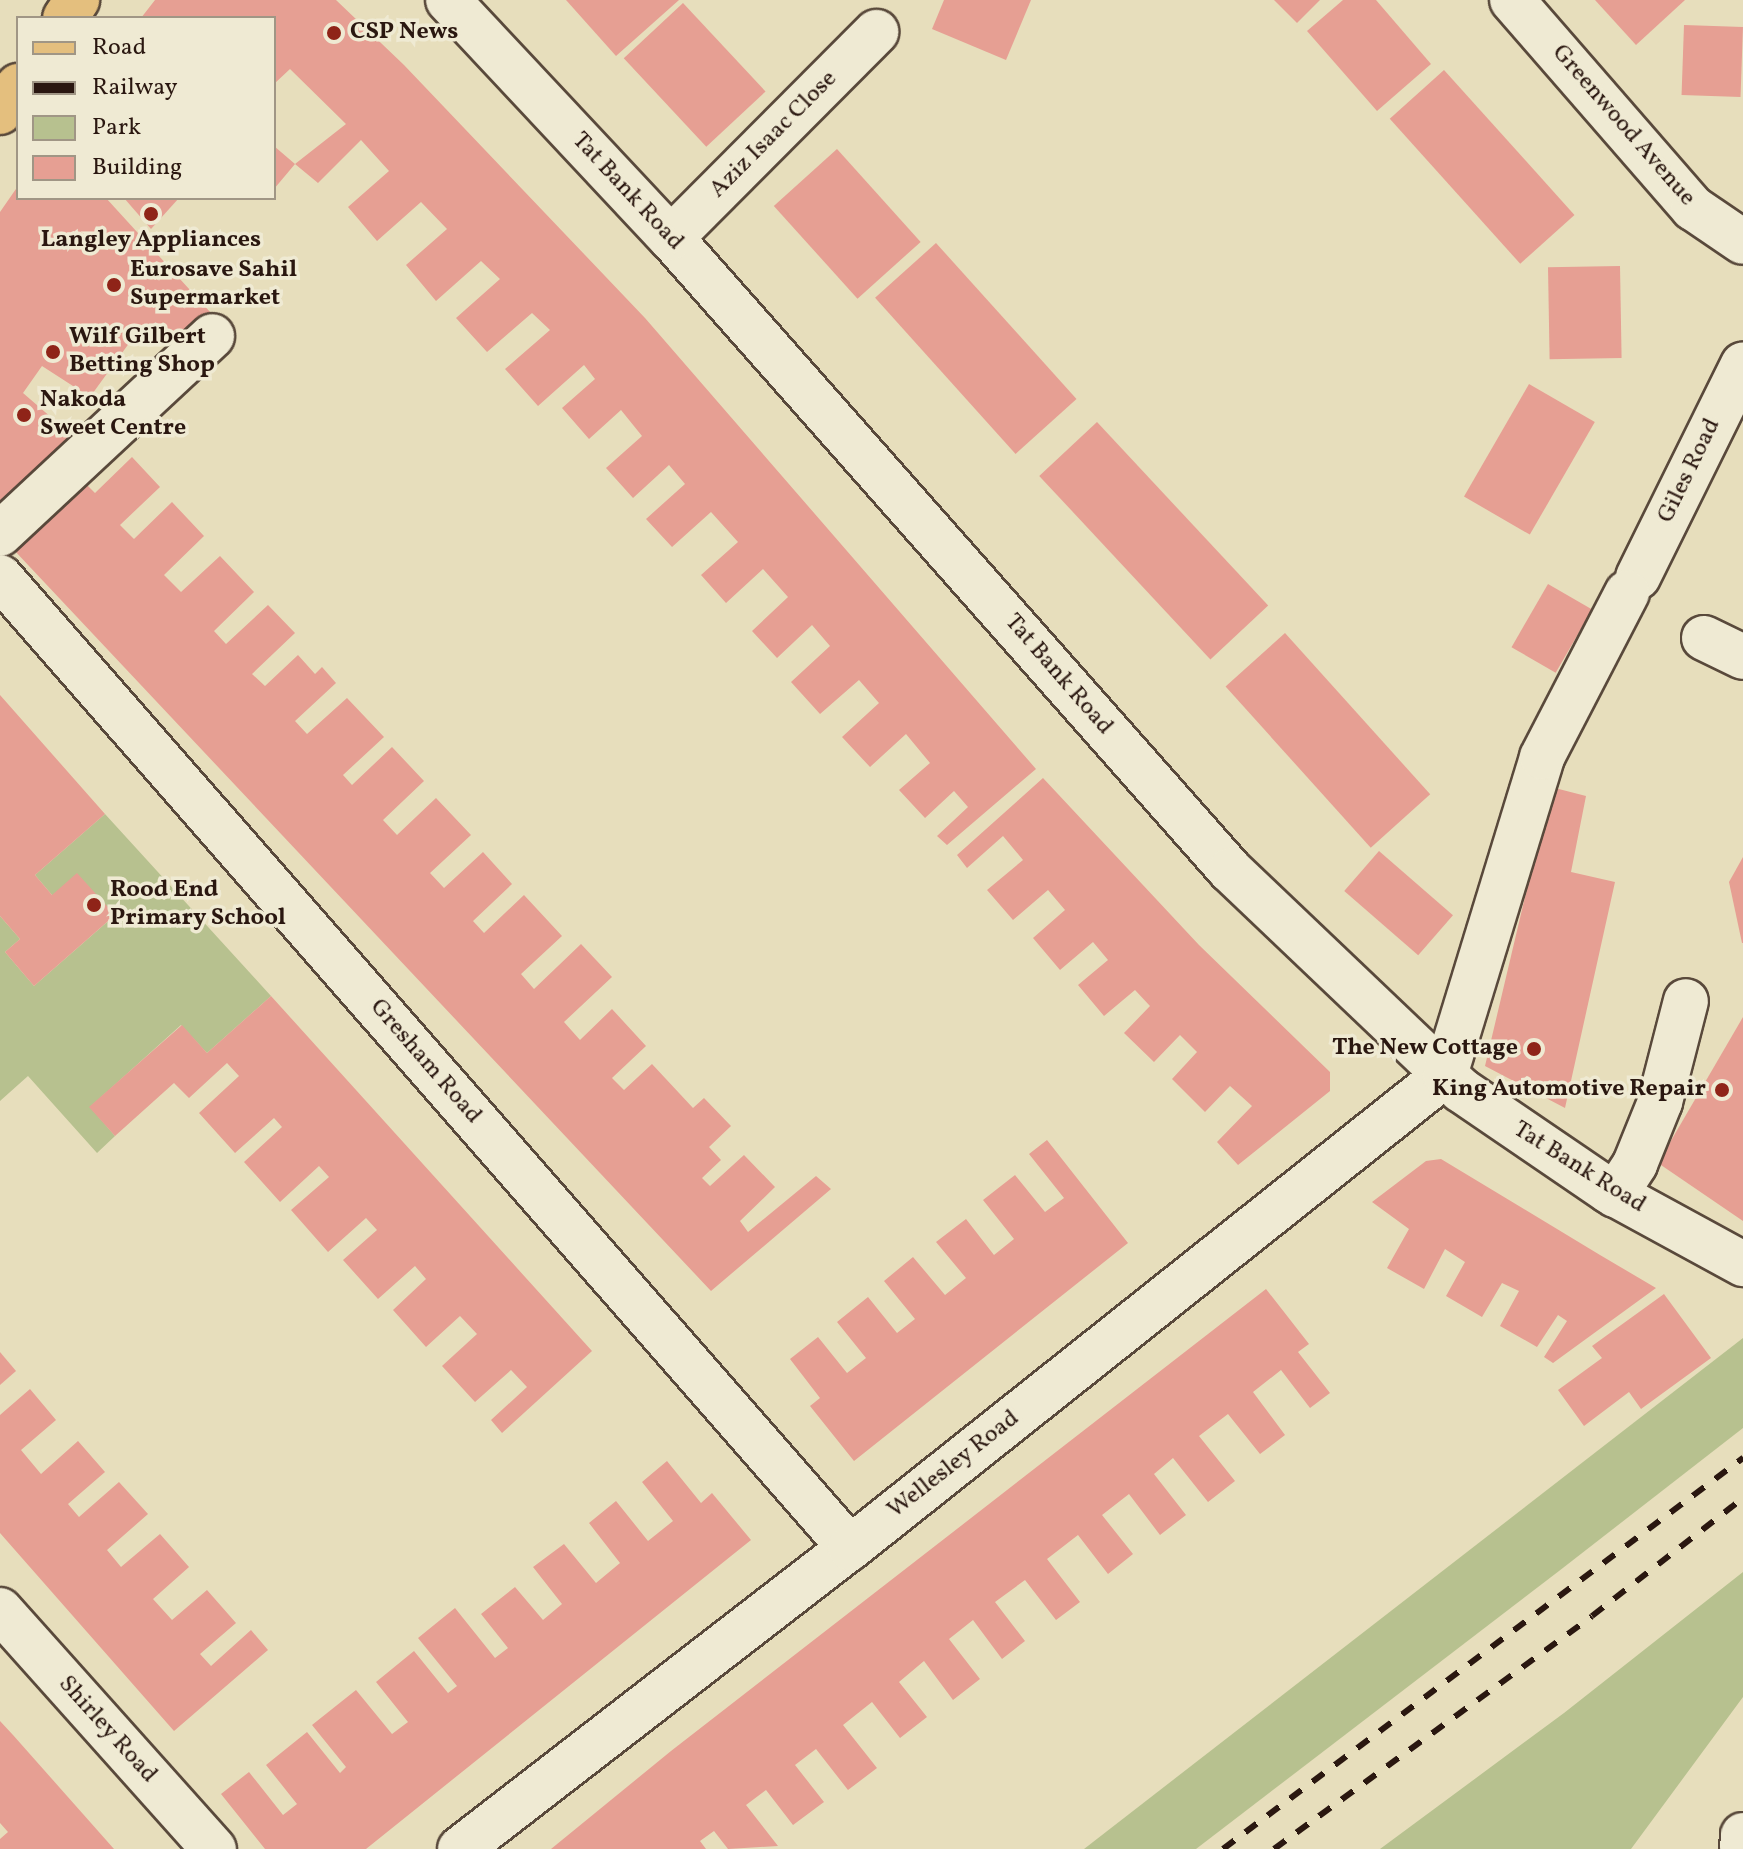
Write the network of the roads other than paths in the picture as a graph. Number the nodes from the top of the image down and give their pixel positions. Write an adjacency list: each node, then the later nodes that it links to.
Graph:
1 (448, 0): 6 (street, Tat Bank Road)
2 (1512, 0): 7 (street, Greenwood Avenue)
3 (876, 32): 6 (street, Aziz Isaac Close)
4 (16, 89): 5 (main road)
5 (0, 112)
6 (671, 238): 15 (street, Tat Bank Road)
7 (1743, 242)
8 (212, 336): 10 (street)
9 (1743, 365): 15 (street, Giles Road)
10 (0, 534)
11 (0, 577): 18 (street, Gresham Road)
12 (1704, 638): 13 (street)
13 (1743, 657)
14 (1686, 1001): 16 (street)
15 (1445, 1075): 16 (street, Tat Bank Road); 18 (street, Wellesley Road)
16 (1615, 1195): 17 (street, Tat Bank Road)
17 (1743, 1264)
18 (850, 1548): 22 (street, Wellesley Road)
19 (0, 1610): 21 (street, Shirley Road)
20 (1743, 1835): 23 (street)
21 (214, 1849)
22 (460, 1849)
23 (1742, 1849)

